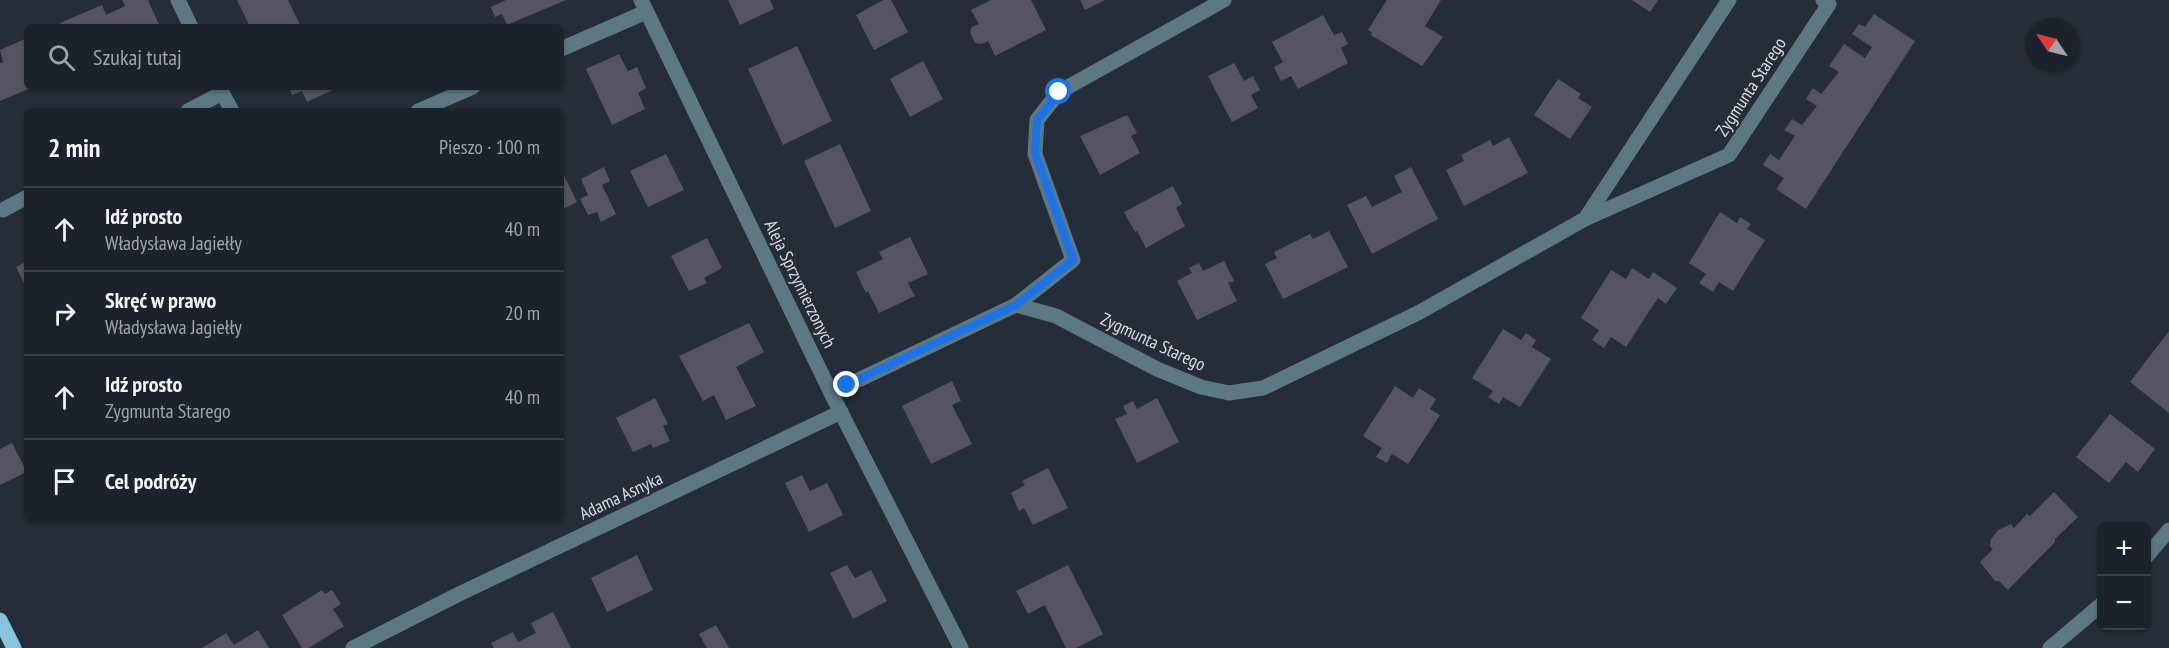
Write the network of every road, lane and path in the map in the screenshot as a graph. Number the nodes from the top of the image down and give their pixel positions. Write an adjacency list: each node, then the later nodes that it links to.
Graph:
1 (178, 0): 6 (street)
2 (1224, 0): 16 (street)
3 (1729, 0): 15 (street, Zygmunta Starego)
4 (1823, 0): 15 (street, Zygmunta Starego)
5 (644, 6): 7 (street); 17 (street, Aleja Sprzymierzonych)
6 (190, 24)
7 (564, 47)
8 (221, 90): 10 (street); 11 (street)
9 (466, 90): 12 (street)
10 (193, 108)
11 (230, 108)
12 (425, 108)
13 (24, 199): 14 (street)
14 (3, 210)
15 (1585, 219): 16 (street, Zygmunta Starego)
16 (1016, 305): 17 (street)
17 (831, 393): 18 (street, Aleja Sprzymierzonych)
18 (841, 412): 24 (street, Adama Asnyka); 25 (street, Aleja Sprzymierzonych)
19 (2169, 530): 20 (street)
20 (2151, 551)
21 (2097, 608): 26 (street)
22 (0, 620): 23 (main road)
23 (14, 648)
24 (353, 648)
25 (961, 648)
26 (2050, 648)

